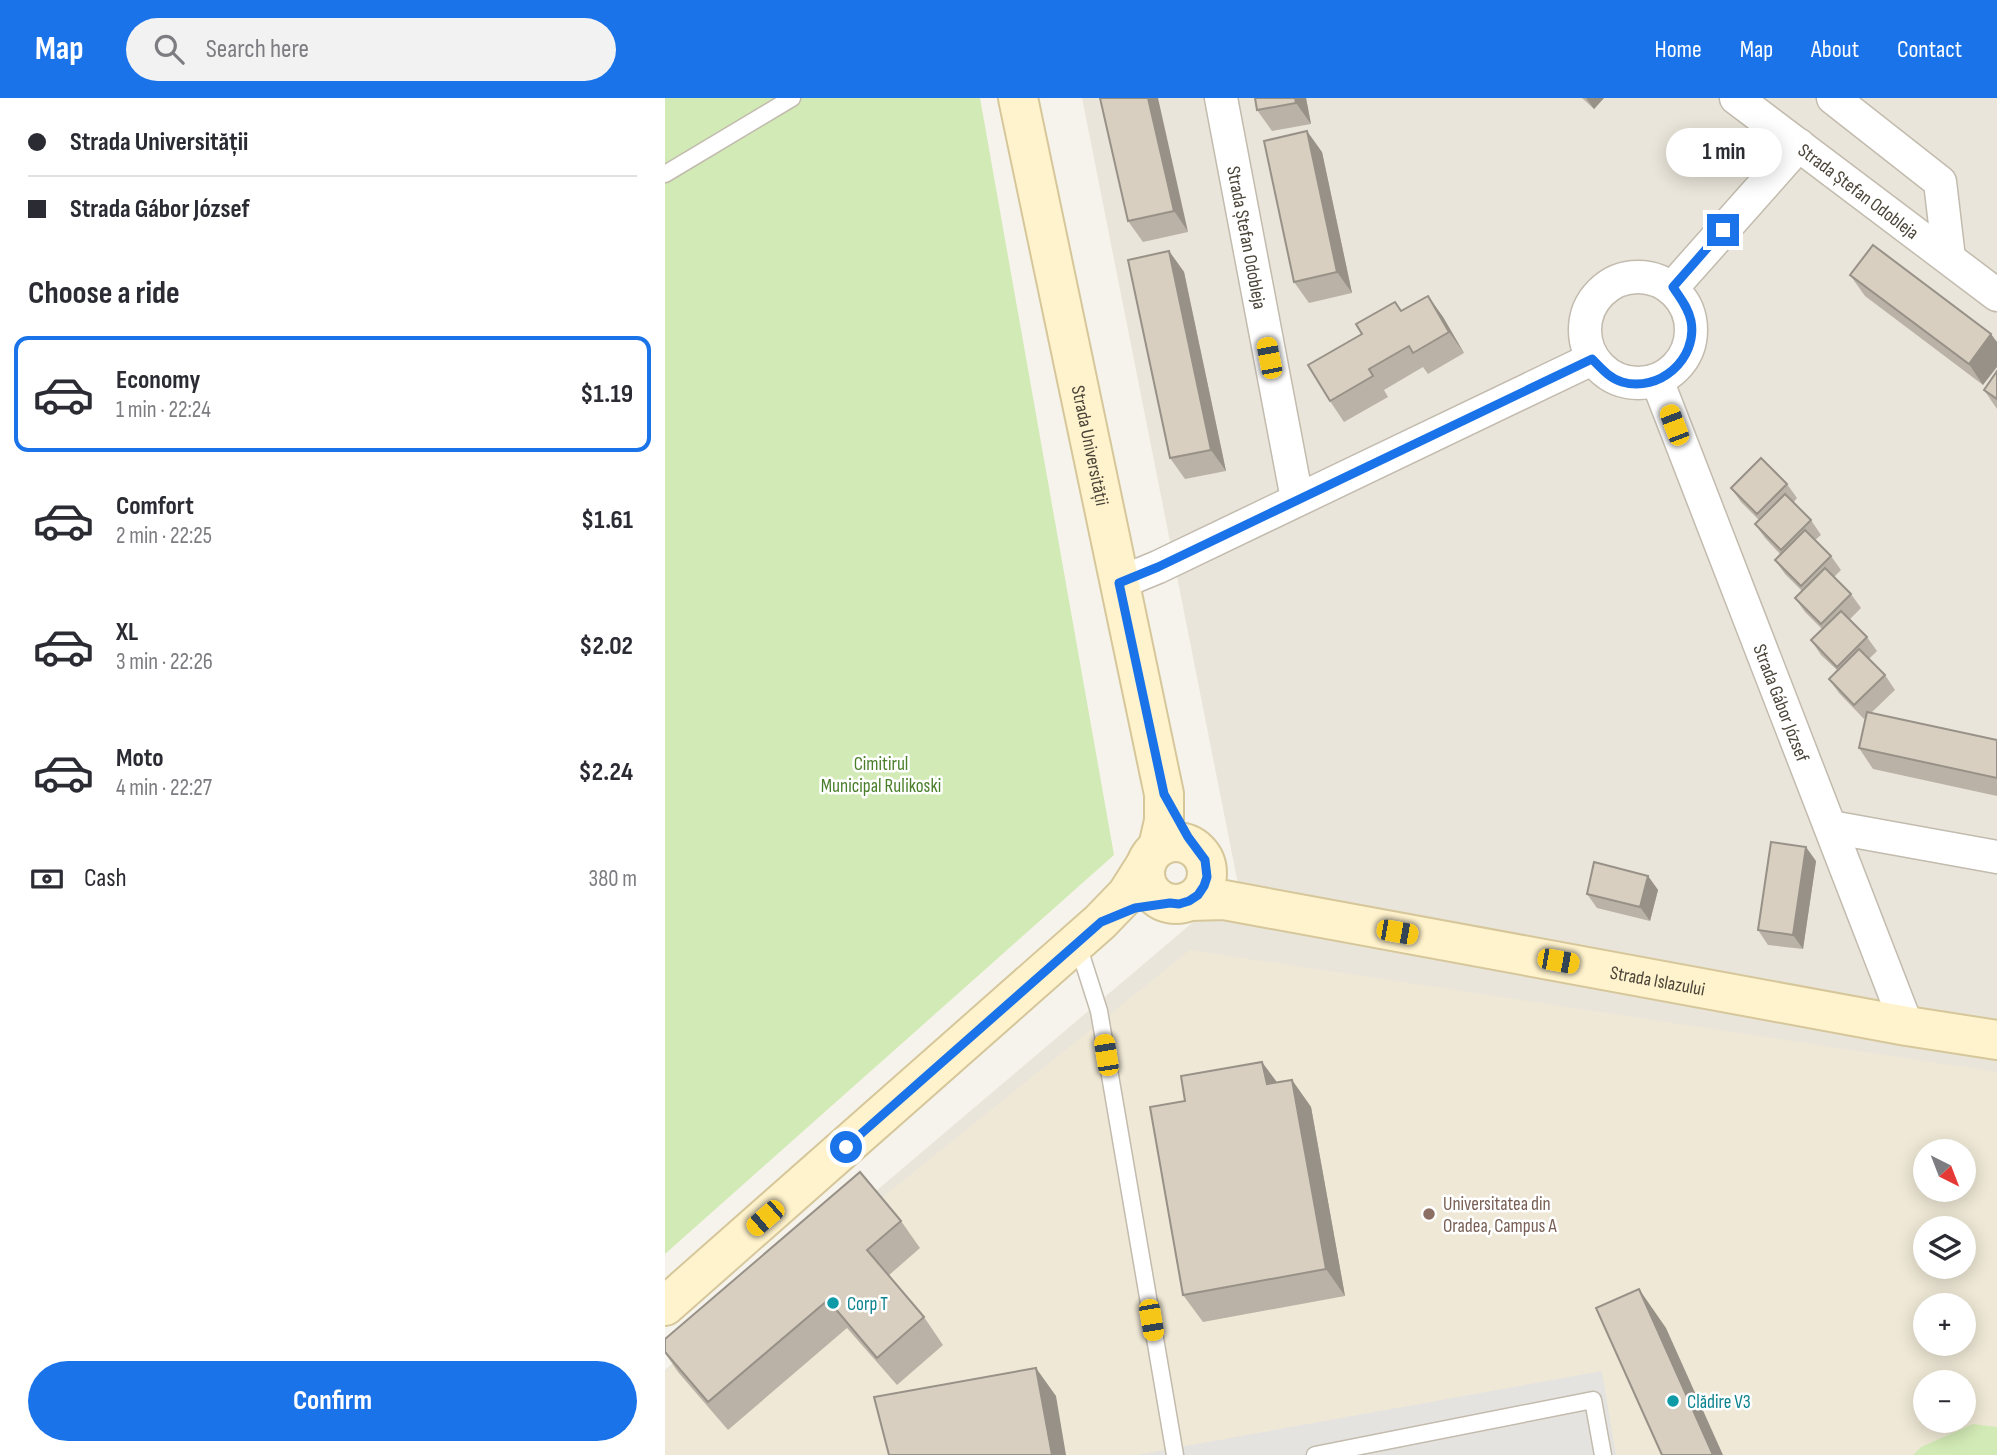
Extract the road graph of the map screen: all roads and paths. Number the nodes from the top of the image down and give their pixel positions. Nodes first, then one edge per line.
1 (792, 98) edge
2 (1018, 98) edge
3 (1221, 98) edge
4 (1736, 98) edge
5 (1833, 98) edge
6 (1799, 145) junction
7 (665, 174) edge
8 (1949, 258) junction
9 (1673, 287) junction
10 (1997, 295) edge
11 (1592, 359) junction
12 (1657, 380) junction
13 (1297, 499) junction
14 (1119, 583) junction
15 (1164, 794) junction
16 (1831, 827) junction
17 (1152, 856) junction
18 (1997, 857) edge
19 (1201, 858) junction
20 (1179, 902) junction
21 (1236, 902) junction
22 (1089, 932) junction
23 (1907, 1026) junction
24 (1997, 1040) edge
25 (665, 1306) edge
26 (1175, 1455) edge
27 (1315, 1455) edge
28 (1603, 1455) edge

1 - 7 lane
2 - 14 main road, Strada Universității
3 - 13 street, Strada Ștefan Odobleja
4 - 6 street, Strada Ștefan Odobleja
5 - 8 street, Strada Ștefan Odobleja
6 - 8 street, Strada Ștefan Odobleja
6 - 9 street
8 - 10 street, Strada Ștefan Odobleja
9 - 11 street
9 - 12 street
11 - 12 street
11 - 13 street
12 - 16 street, Strada Gábor József
13 - 14 street
14 - 15 main road, Strada Universității
15 - 17 main road, Strada Universității
15 - 19 main road, Strada Universității
16 - 18 street
16 - 23 street, Strada Gábor József
17 - 19 main road
17 - 20 main road
17 - 22 main road, Strada Universității
19 - 20 main road
19 - 21 main road
20 - 21 main road, Strada Islazului
20 - 22 main road, Strada Universității
21 - 23 main road, Strada Islazului
22 - 25 main road, Strada Universității
22 - 26 lane
23 - 24 main road, Strada Islazului
27 - 28 lane

